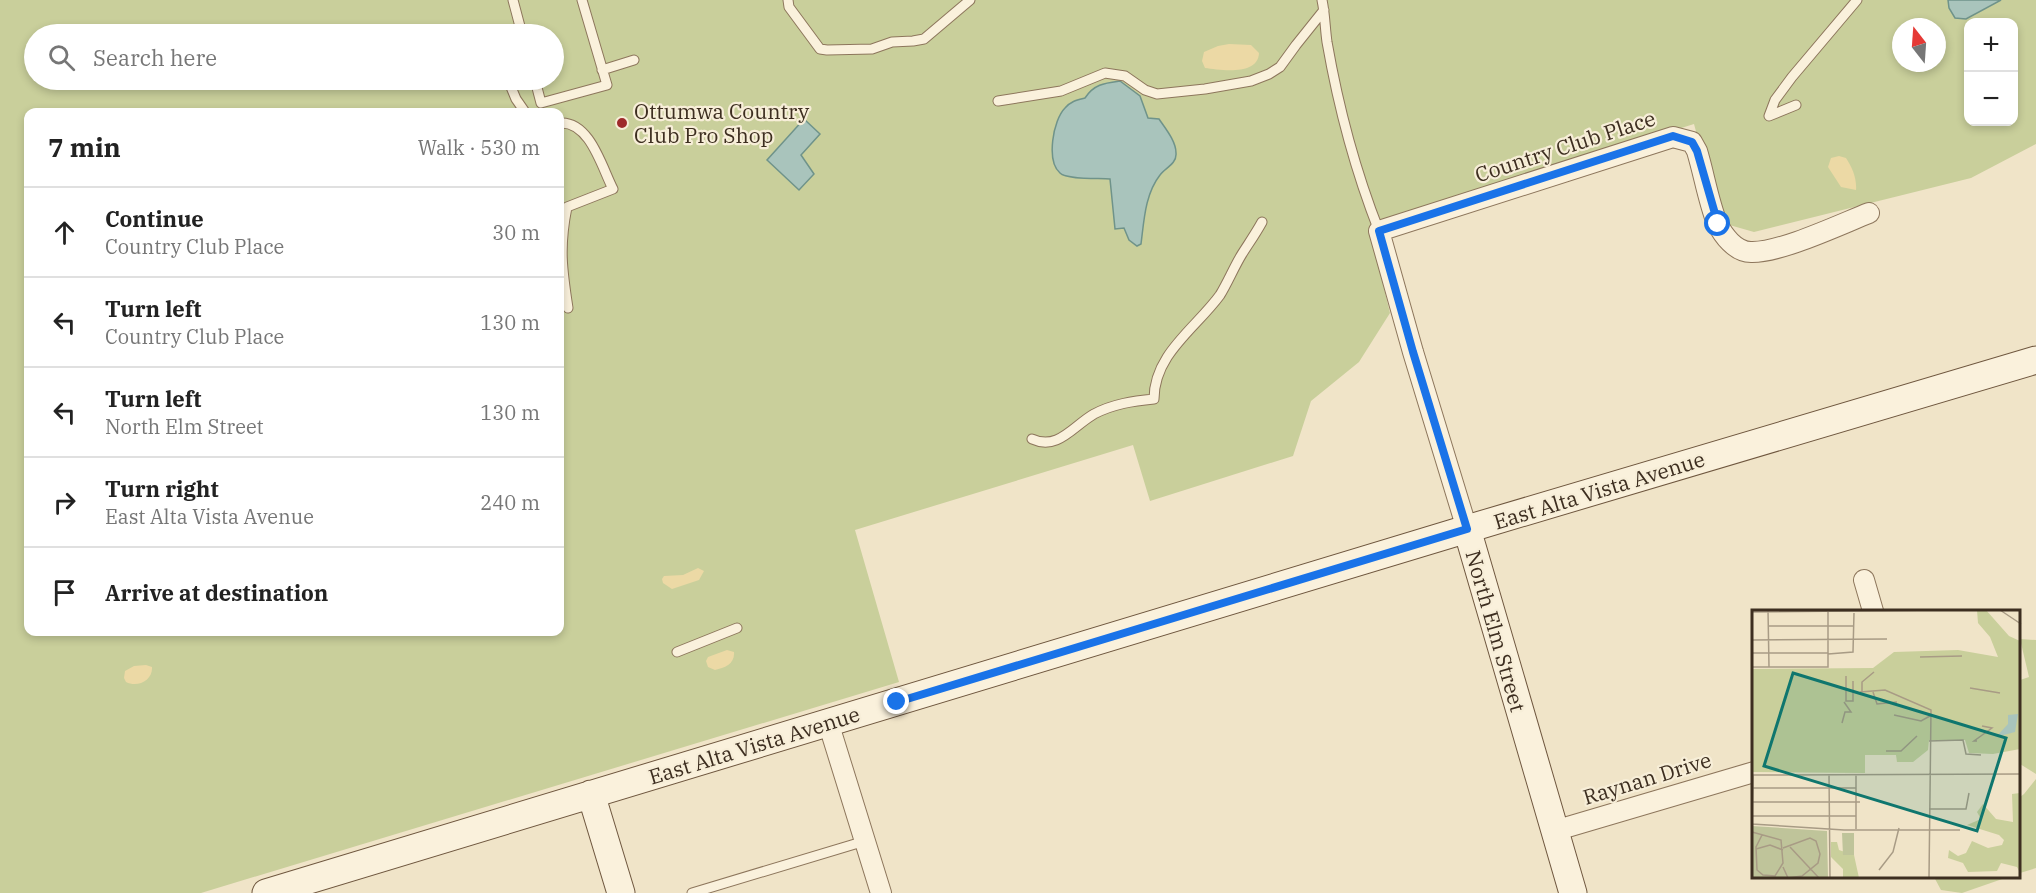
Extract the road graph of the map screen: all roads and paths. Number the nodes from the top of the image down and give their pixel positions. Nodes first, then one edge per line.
1 (513, 0) edge
2 (582, 0) edge
3 (788, 0) edge
4 (969, 0) edge
5 (1857, 0) edge
6 (1323, 5) edge
7 (519, 24) edge
8 (634, 60) dead end
9 (602, 70) junction
10 (512, 90) edge
11 (538, 90) edge
12 (998, 101) dead end
13 (1796, 105) dead end
14 (522, 108) edge
15 (564, 123) edge
16 (1869, 213) dead end
17 (564, 220) edge
18 (1262, 222) dead end
19 (1379, 231) junction
20 (564, 281) edge
21 (568, 308) dead end
22 (2036, 360) edge
23 (1032, 439) dead end
24 (1467, 529) junction
25 (1864, 580) dead end
26 (1873, 610) edge
27 (737, 628) dead end
28 (676, 652) dead end
29 (828, 722) junction
30 (1752, 773) edge
31 (591, 794) junction
32 (1554, 831) junction
33 (865, 841) junction
34 (266, 893) edge
35 (621, 893) edge
36 (692, 893) edge
37 (881, 893) edge
38 (1573, 893) edge

1 - 7 lane
2 - 9 lane
3 - 4 lane
5 - 13 lane
6 - 12 lane
6 - 19 lane
8 - 9 lane
9 - 11 lane
10 - 14 lane
15 - 17 lane
16 - 19 street, Country Club Place
18 - 23 lane
19 - 24 street, North Elm Street
20 - 21 lane
22 - 24 main road, East Alta Vista Avenue
24 - 29 main road, East Alta Vista Avenue
24 - 32 main road, North Elm Street
25 - 26 street
27 - 28 lane
29 - 31 main road, East Alta Vista Avenue
29 - 33 street
30 - 32 street, Raynan Drive
31 - 34 main road, East Alta Vista Avenue
31 - 35 main road
32 - 38 main road, North Elm Street
33 - 36 lane
33 - 37 street

